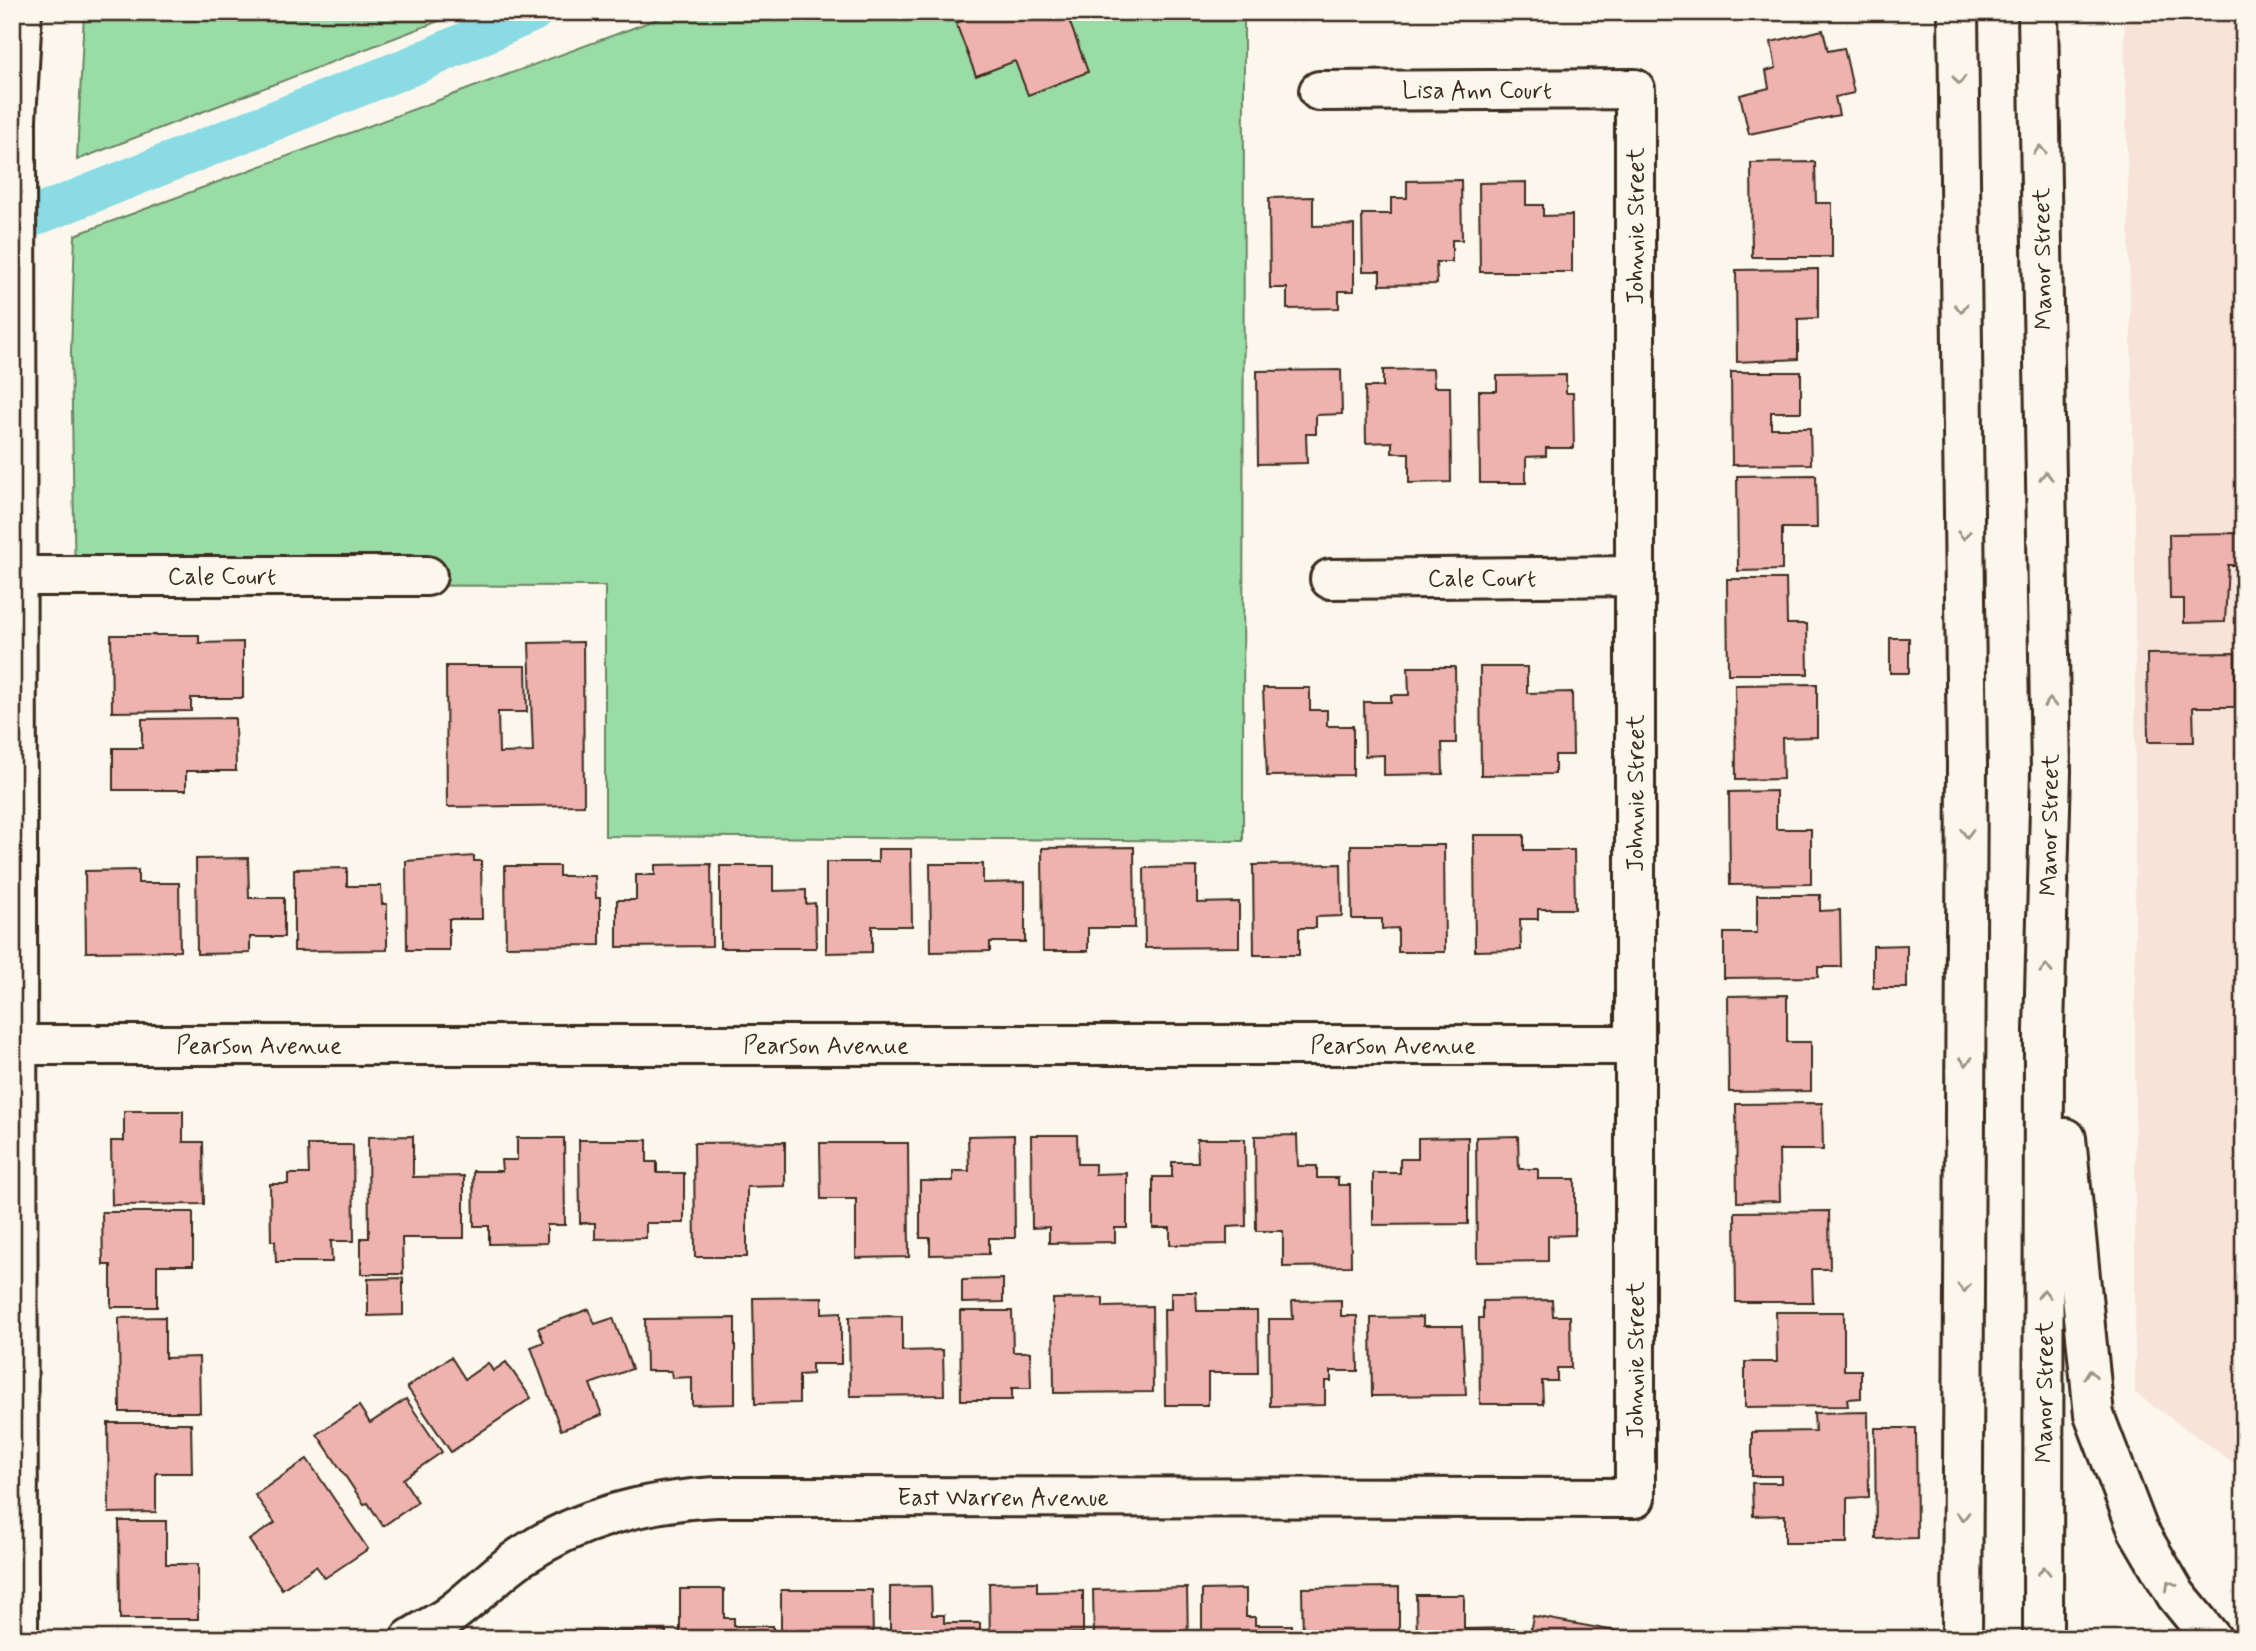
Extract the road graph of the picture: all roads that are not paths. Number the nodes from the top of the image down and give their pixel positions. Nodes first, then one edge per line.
1 (22, 12) edge
2 (1958, 12) edge
3 (2038, 12) edge
4 (1635, 89) joint
5 (1320, 91) dead end
6 (15, 348) edge
7 (18, 576) junction
8 (427, 576) dead end
9 (1635, 576) junction
10 (1330, 579) dead end
11 (2044, 1030) junction
12 (18, 1045) junction
13 (1635, 1045) junction
14 (1635, 1498) joint
15 (452, 1628) edge
16 (18, 1639) edge
17 (410, 1639) edge
18 (1962, 1639) edge
19 (2043, 1639) edge
20 (2211, 1639) edge

1 - 6 street
2 -> 18 street
11 -> 3 street, Manor Street
4 - 5 street, Lisa Ann Court
4 - 9 street, Johnnie Street
6 - 7 street
7 - 8 street, Cale Court
7 - 12 street
9 - 10 street, Cale Court
9 - 13 street, Johnnie Street
19 -> 11 street, Manor Street
20 -> 11 street
12 - 13 street, Pearson Avenue
12 - 16 street
13 - 14 street, Johnnie Street
14 - 15 street, East Warren Avenue
15 - 17 street, East Warren Avenue

